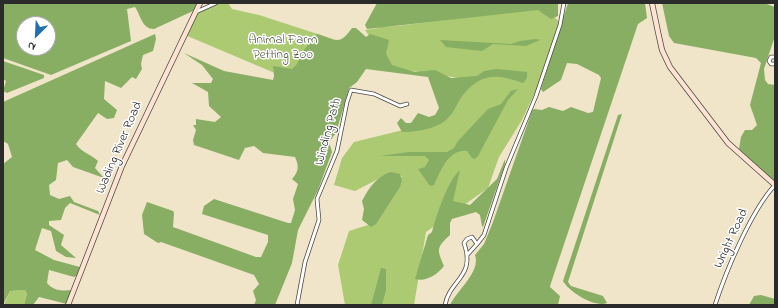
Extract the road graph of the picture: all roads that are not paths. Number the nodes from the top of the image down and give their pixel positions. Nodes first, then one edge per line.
1 (200, 3) edge
2 (216, 3) edge
3 (564, 3) edge
4 (652, 3) edge
5 (196, 12) junction
6 (775, 57) edge
7 (775, 64) edge
8 (407, 104) dead end
9 (775, 185) edge
10 (477, 244) junction
11 (468, 254) junction
12 (68, 305) edge
13 (297, 305) edge
14 (445, 305) edge
15 (715, 305) edge

1 - 5 main road, Wading River Road
2 - 5 street
3 - 10 street
4 - 9 main road
5 - 12 main road, Wading River Road
6 - 7 street
8 - 13 street, Winding Path
9 - 15 street, Wright Road
10 - 11 street
10 - 11 street
11 - 14 street

